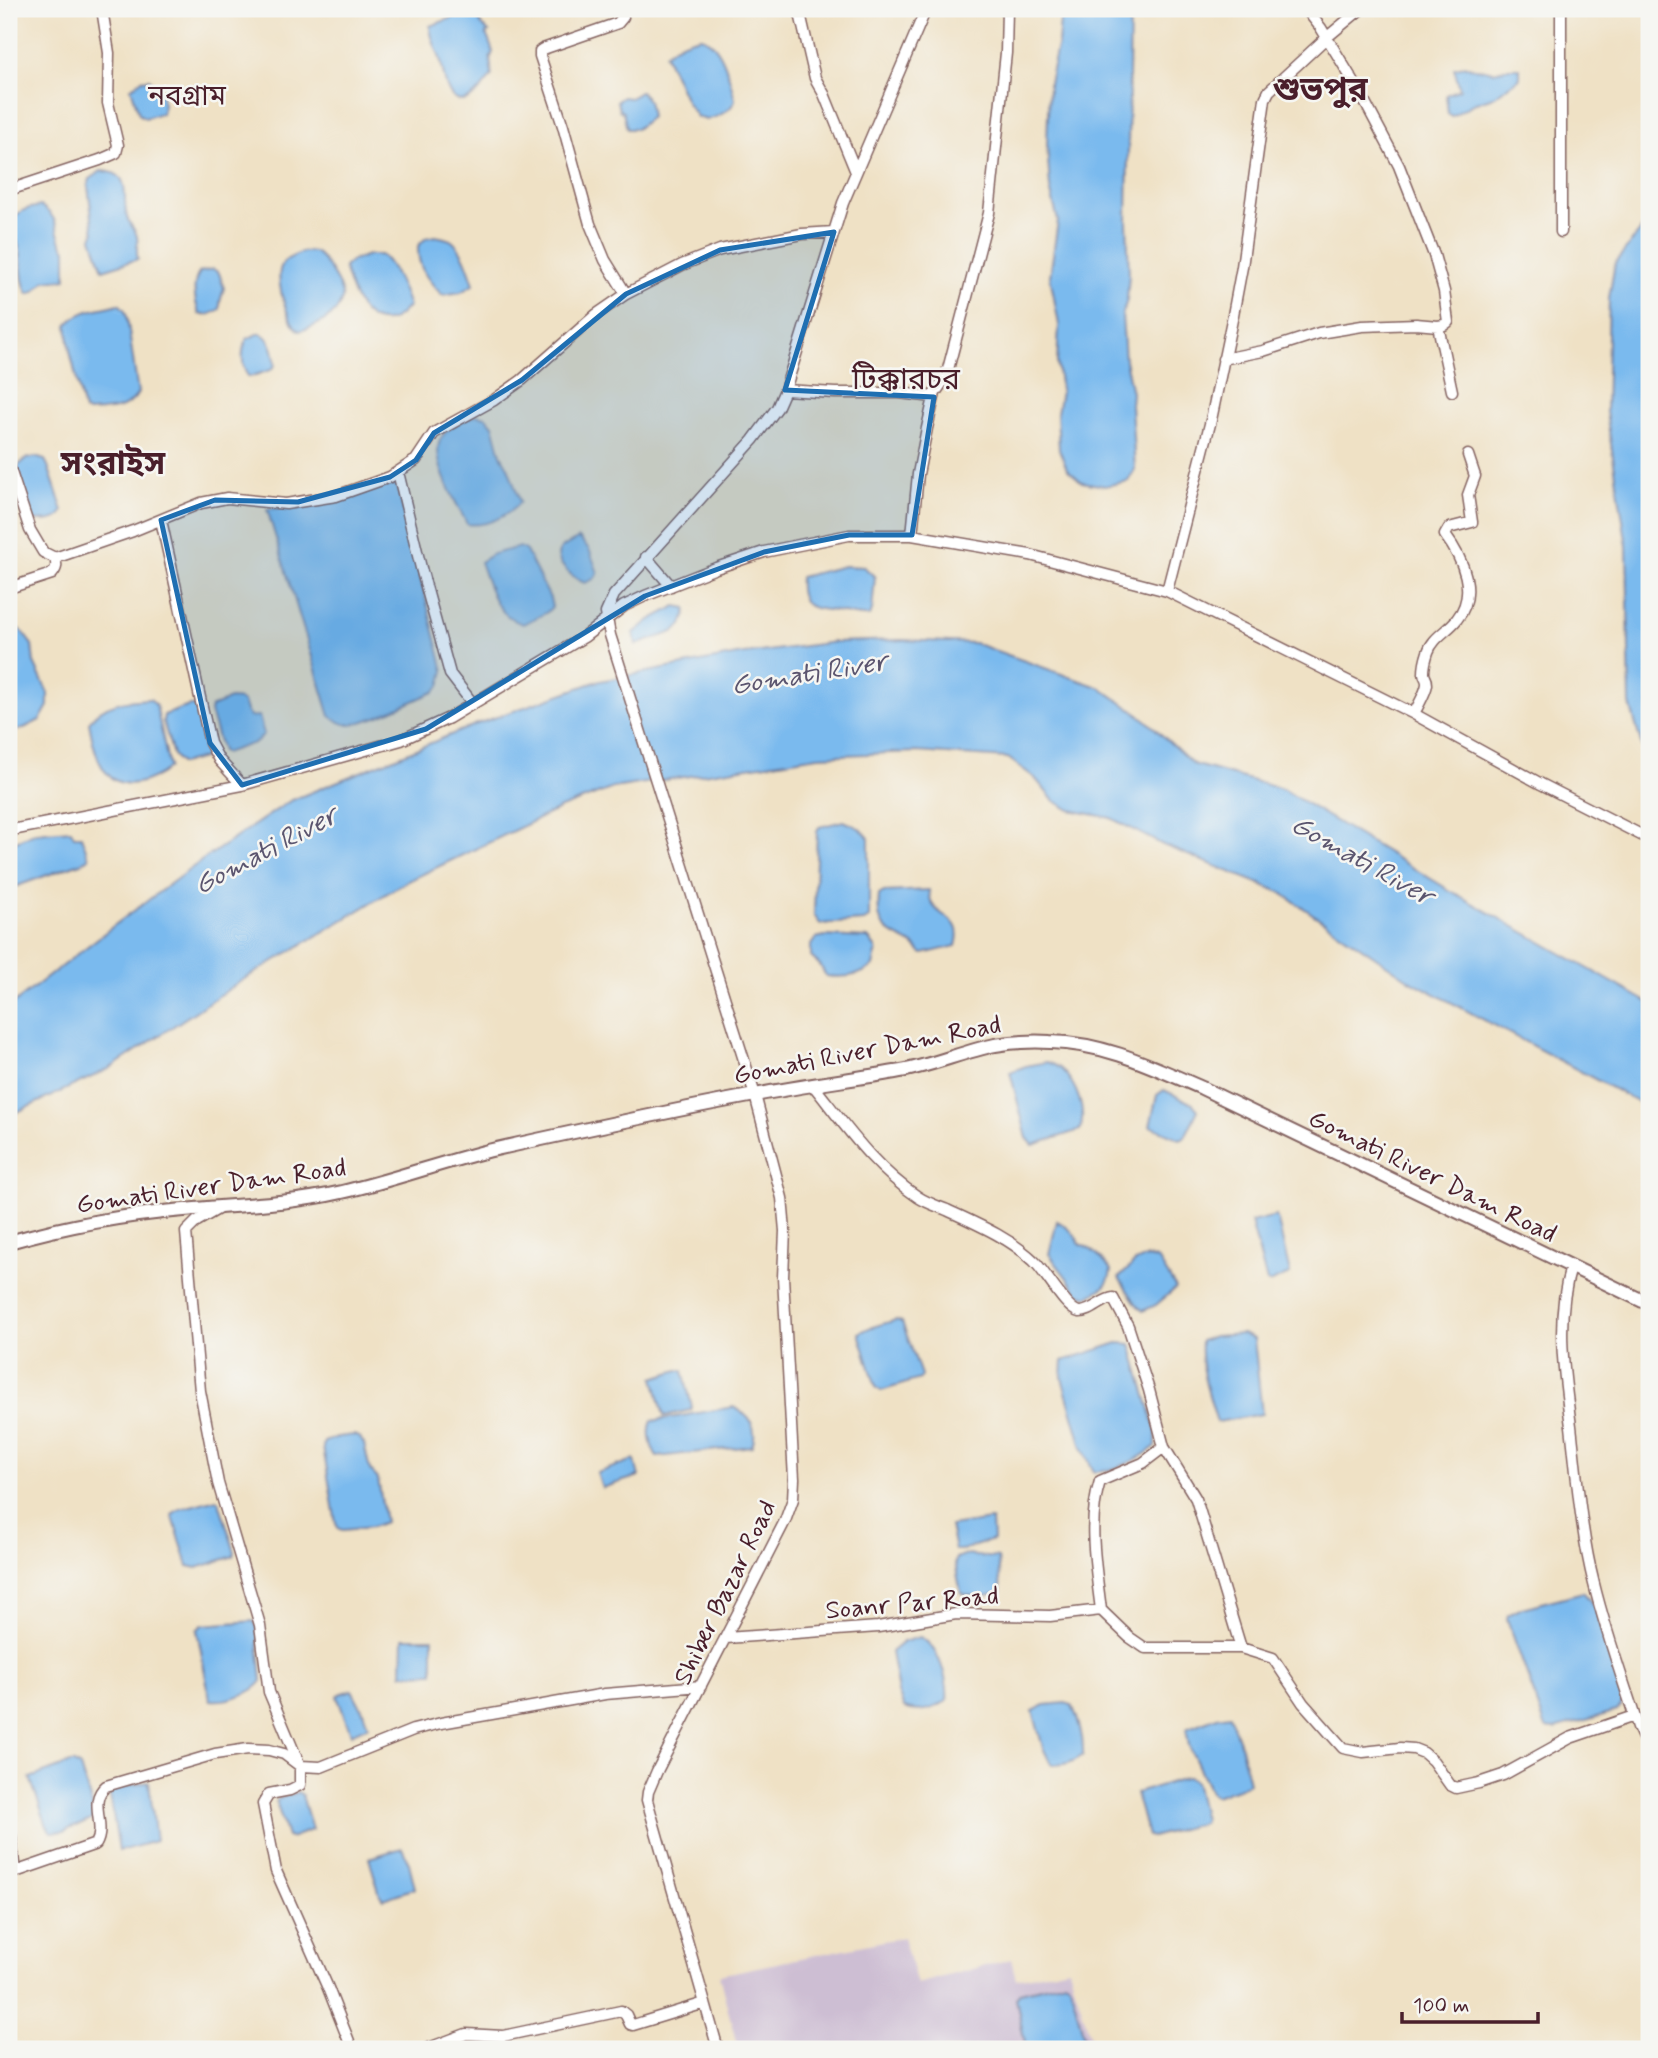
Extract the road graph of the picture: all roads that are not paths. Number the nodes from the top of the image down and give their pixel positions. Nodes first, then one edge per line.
1 (102, 9) edge
2 (621, 9) edge
3 (799, 9) edge
4 (926, 9) edge
5 (1007, 9) edge
6 (1306, 9) edge
7 (1361, 9) edge
8 (1561, 9) edge
9 (1326, 38) junction
10 (856, 172) junction
11 (9, 190) edge
12 (834, 232) junction
13 (1561, 232) dead end
14 (626, 295) junction
15 (1438, 326) junction
16 (1223, 359) junction
17 (785, 390) junction
18 (1452, 391) dead end
19 (934, 397) junction
20 (1468, 455) dead end
21 (9, 466) edge
22 (398, 472) junction
23 (160, 520) junction
24 (912, 535) junction
25 (646, 557) junction
26 (55, 558) junction
27 (671, 586) junction
28 (9, 588) edge
29 (1167, 591) junction
30 (606, 620) junction
31 (473, 704) junction
32 (1414, 714) junction
33 (242, 785) junction
34 (9, 833) edge
35 (1649, 839) edge
36 (813, 1085) junction
37 (755, 1095) junction
38 (222, 1207) junction
39 (9, 1242) edge
40 (1571, 1267) junction
41 (1649, 1304) edge
42 (1164, 1447) junction
43 (1101, 1610) junction
44 (726, 1638) junction
45 (1241, 1648) junction
46 (701, 1686) junction
47 (1634, 1716) junction
48 (1649, 1746) edge
49 (300, 1766) junction
50 (9, 1820) edge
51 (12, 1873) edge
52 (705, 2003) junction
53 (352, 2049) edge
54 (426, 2049) edge
55 (718, 2049) edge

1 - 11 street
2 - 14 street
3 - 10 street
4 - 10 street
5 - 19 street
6 - 9 street
7 - 9 street
8 - 13 street
9 - 15 street
9 - 16 street
10 - 12 street
12 - 14 street
12 - 17 street
14 - 22 street
15 - 16 street
15 - 18 street
16 - 29 street
17 - 19 street
17 - 25 street
19 - 24 street
20 - 32 street
21 - 26 street
22 - 23 street
22 - 31 street
23 - 26 street
23 - 33 street
24 - 27 street
24 - 29 street
25 - 27 street
25 - 30 street
26 - 28 street
27 - 30 street
29 - 32 street
30 - 31 street
30 - 37 street, Shiber Bazar Road
31 - 33 street
32 - 35 street
33 - 34 street
36 - 37 main road, Gomati River Dam Road
36 - 40 main road, Gomati River Dam Road
36 - 42 street
37 - 38 main road, Gomati River Dam Road
37 - 44 street, Shiber Bazar Road
38 - 39 main road, Gomati River Dam Road
38 - 49 street
40 - 41 main road, Gomati River Dam Road
40 - 47 street
42 - 43 street
42 - 45 street
43 - 44 street, Soanr Par Road
43 - 45 street
44 - 46 street, Shiber Bazar Road
45 - 47 street
46 - 49 street
46 - 52 street, Shiber Bazar Road
47 - 48 street
49 - 51 street
49 - 53 street
50 - 51 street
52 - 54 street
52 - 55 street, Shiber Bazar Road

